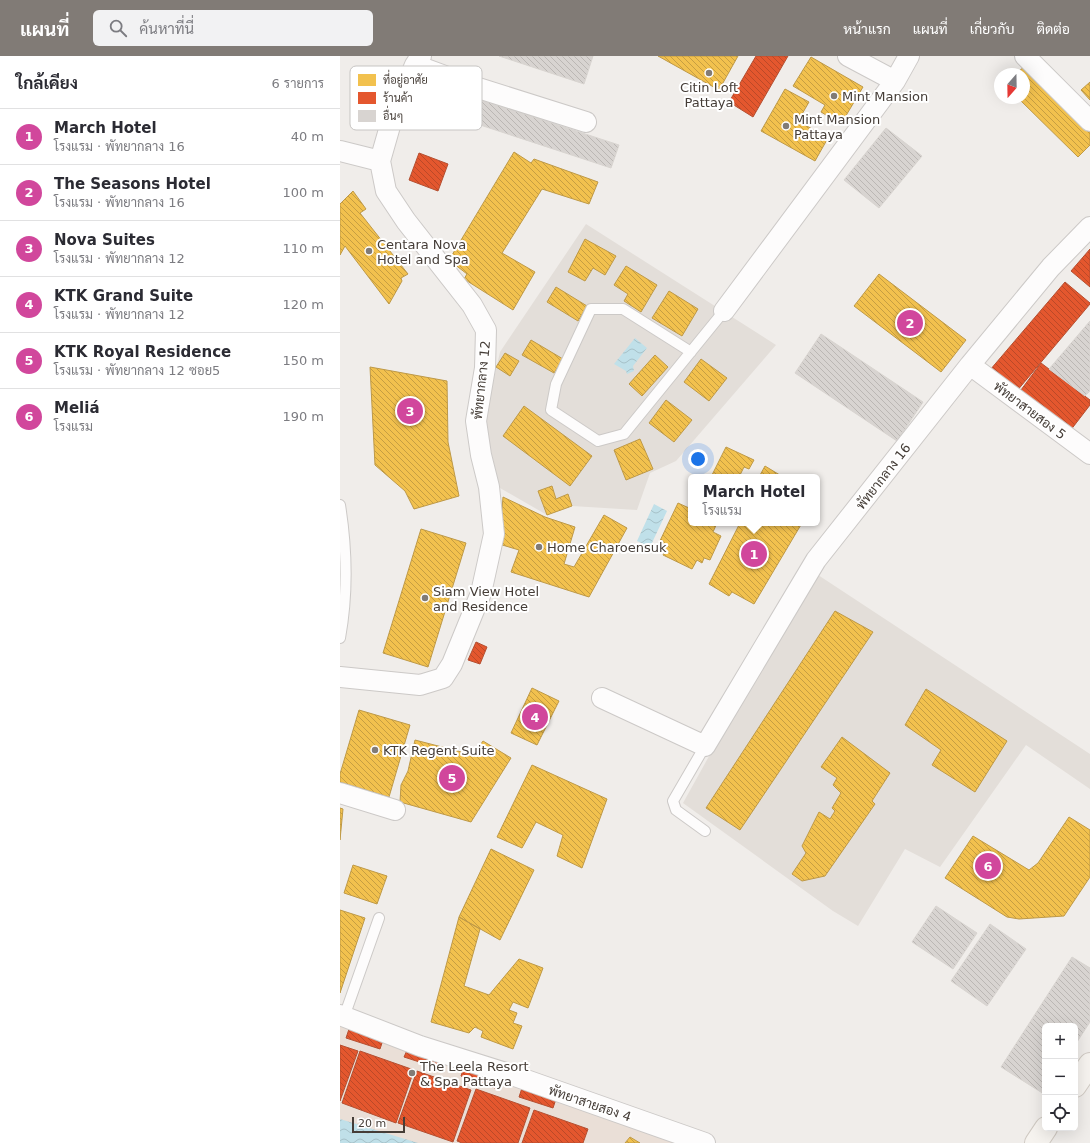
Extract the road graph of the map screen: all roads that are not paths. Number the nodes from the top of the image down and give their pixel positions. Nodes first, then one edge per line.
1 (848, 56) edge
2 (909, 56) edge
3 (1025, 56) edge
4 (418, 60) edge
5 (430, 66) edge
6 (895, 81) junction
7 (482, 89) edge
8 (1090, 121) edge
9 (586, 122) dead end
10 (389, 130) edge
11 (340, 151) edge
12 (380, 161) junction
13 (1090, 227) edge
14 (724, 311) joint
15 (690, 352) junction
16 (970, 365) junction
17 (1090, 454) edge
18 (340, 505) edge
19 (340, 638) edge
20 (340, 677) edge
21 (602, 698) dead end
22 (705, 746) junction
23 (340, 792) edge
24 (395, 810) dead end
25 (705, 831) dead end
26 (379, 918) dead end
27 (342, 1016) edge
28 (1090, 1064) edge
29 (1078, 1082) edge
30 (1044, 1131) edge
31 (705, 1143) edge
32 (1036, 1143) edge

1 - 6 street
2 - 6 street
3 - 8 street
4 - 5 street
6 - 14 street
7 - 9 street
10 - 12 street, พัทยากลาง 12
11 - 12 street
12 - 20 street, พัทยากลาง 12
13 - 16 street, พัทยากลาง 16
14 - 15 lane
15 - 15 lane
16 - 17 street, พัทยาสายสอง 5
16 - 22 street, พัทยากลาง 16
18 - 19 lane
21 - 22 street
22 - 25 lane
23 - 24 street
26 - 27 lane
27 - 31 street, พัทยาสายสอง 4
28 - 29 main road
30 - 32 main road

